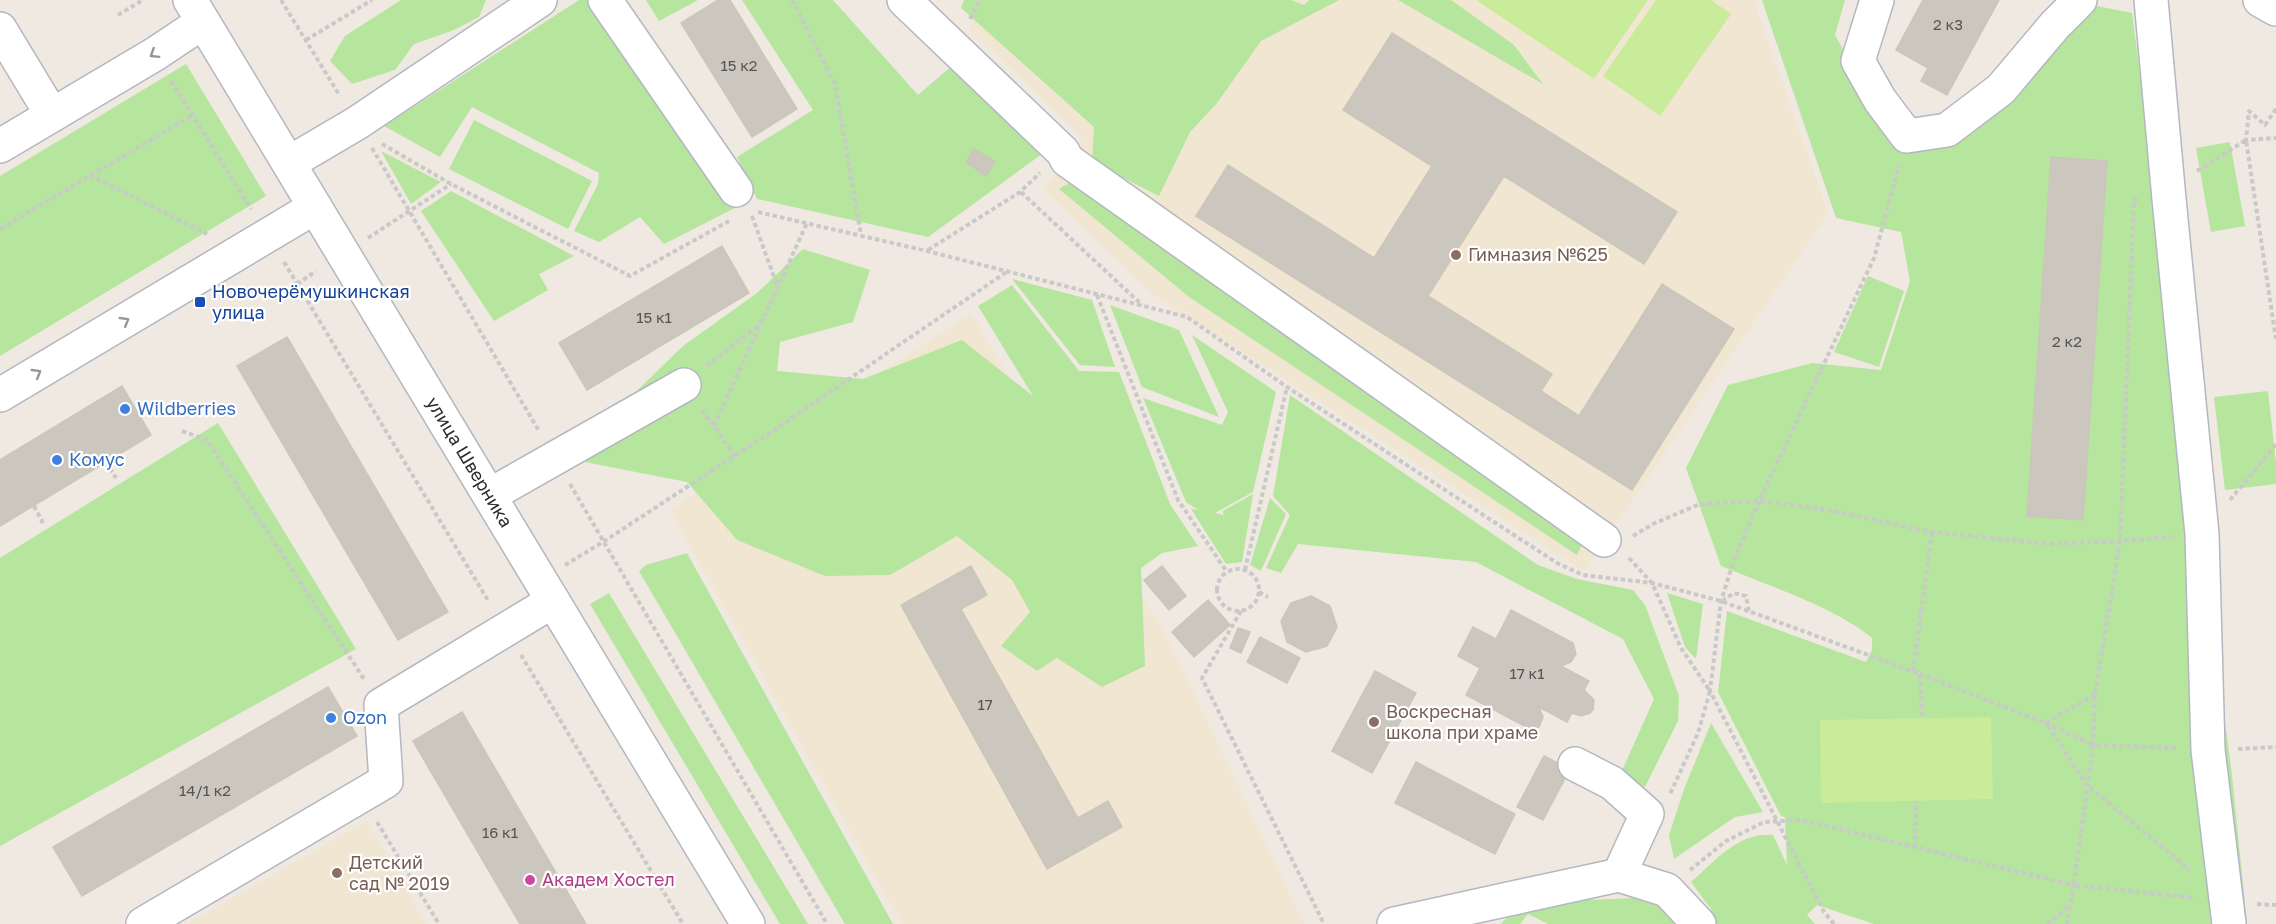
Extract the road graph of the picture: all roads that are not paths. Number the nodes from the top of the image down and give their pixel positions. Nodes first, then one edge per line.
1 (540, 0) edge
2 (605, 0) edge
3 (904, 0) edge
4 (1877, 0) edge
5 (2080, 0) edge
6 (2151, 0) edge
7 (2260, 0) edge
8 (2276, 9) edge
9 (196, 11) edge
10 (0, 29) edge
11 (52, 115) junction
12 (0, 146) edge
13 (289, 163) junction
14 (733, 205) road end
15 (315, 207) junction
16 (684, 385) road end
17 (0, 395) edge
18 (490, 495) junction
19 (1618, 544) road end
20 (553, 601) junction
21 (1575, 764) dead end
22 (1619, 875) junction
23 (2228, 913) edge
24 (143, 924) edge
25 (748, 924) edge
26 (1394, 924) edge
27 (1699, 924) edge

1 - 13 street
2 - 14 street
3 - 19 street
4 - 5 street
6 - 23 street
7 - 8 street
9 -> 11 street
9 - 13 street, улица Шверника
10 - 11 street
11 - 12 street
13 - 15 street, улица Шверника
17 -> 15 street
15 - 18 street, улица Шверника
16 - 18 street
18 - 20 street, улица Шверника
20 - 24 street
20 - 25 street, улица Шверника
21 - 22 street
22 - 26 street
22 - 27 street

